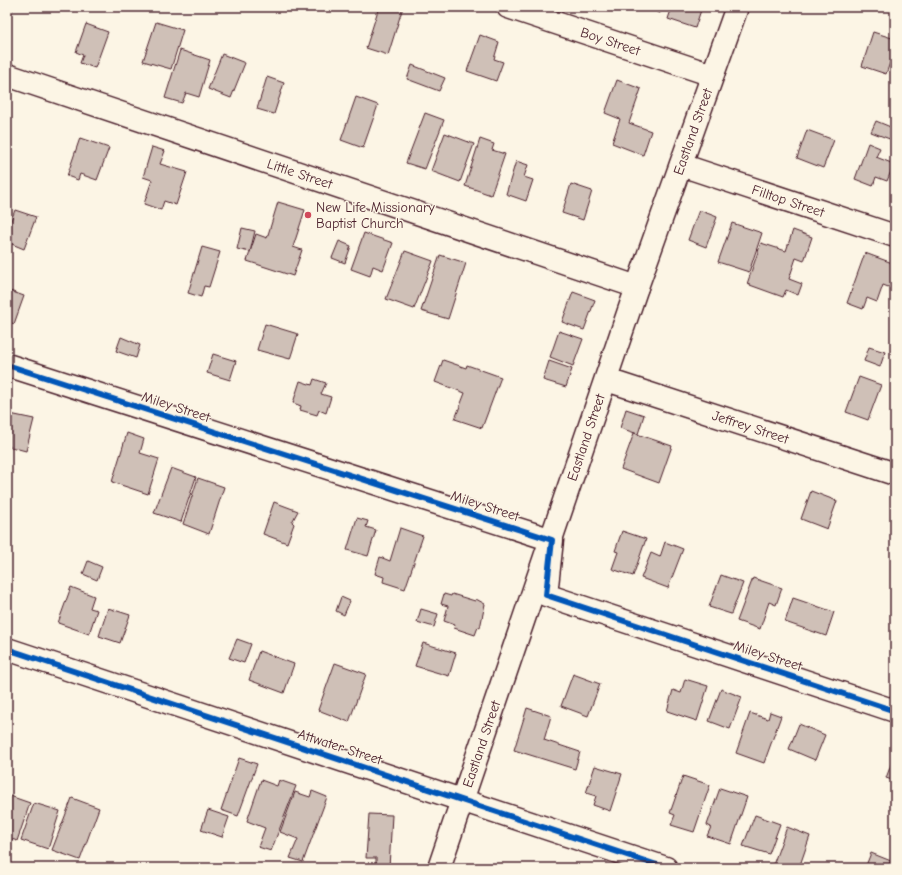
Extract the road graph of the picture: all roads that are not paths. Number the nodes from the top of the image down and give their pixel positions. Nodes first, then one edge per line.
1 (508, 7) edge
2 (737, 7) edge
3 (7, 75) edge
4 (712, 75) junction
5 (681, 165) junction
6 (895, 236) edge
7 (637, 287) junction
8 (7, 365) edge
9 (607, 380) junction
10 (895, 474) edge
11 (552, 540) junction
12 (7, 649) edge
13 (895, 711) edge
14 (463, 800) junction
15 (439, 868) edge
16 (666, 868) edge

1 - 4 street, Boy Street
2 - 4 street, Eastland Street
3 - 7 street, Little Street
4 - 5 street, Eastland Street
5 - 6 street, Filltop Street
5 - 7 street, Eastland Street
7 - 9 street, Eastland Street
8 - 11 street, Miley Street
9 - 10 street, Jeffrey Street
9 - 11 street, Eastland Street
11 - 13 street, Miley Street
11 - 14 street, Eastland Street
12 - 14 street, Attwater Street
14 - 15 street, Eastland Street
14 - 16 street, Attwater Street

